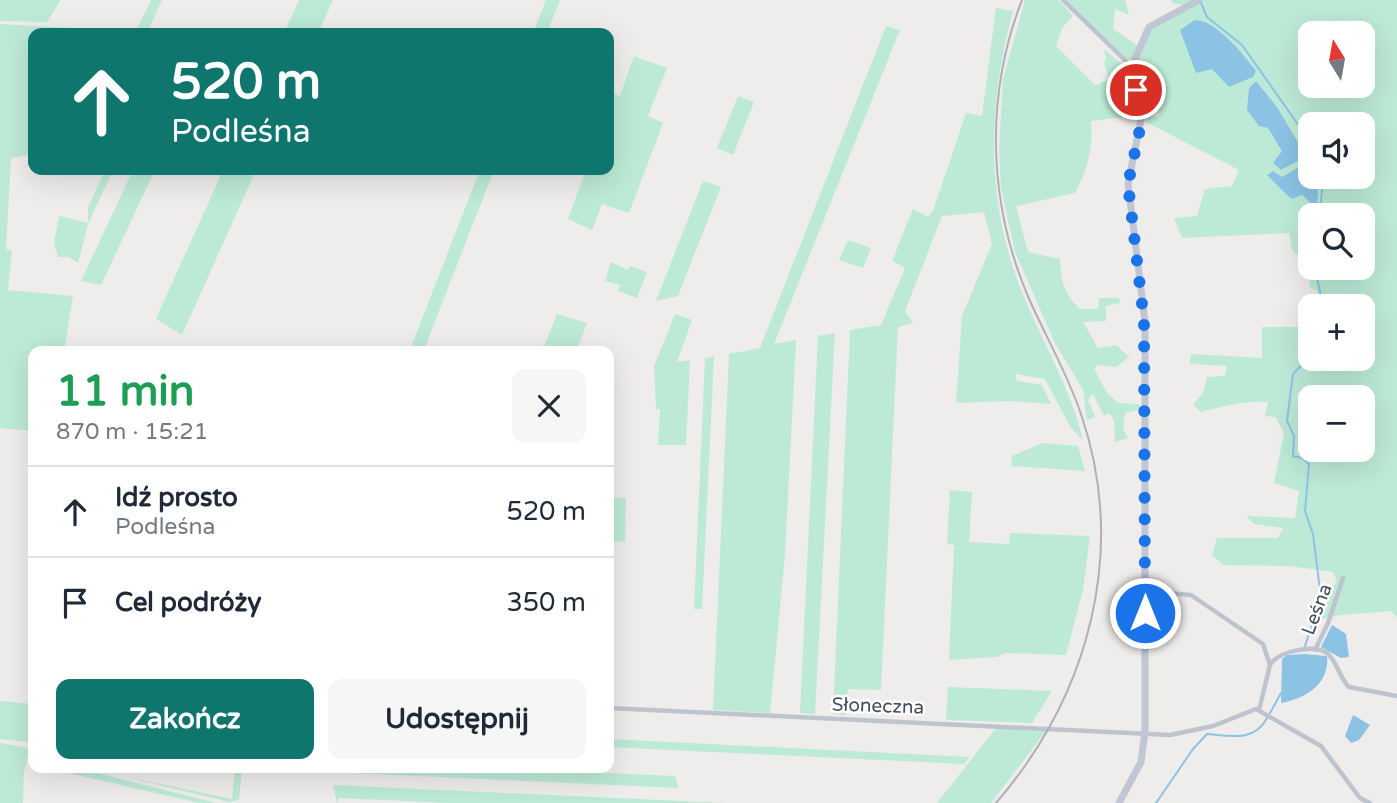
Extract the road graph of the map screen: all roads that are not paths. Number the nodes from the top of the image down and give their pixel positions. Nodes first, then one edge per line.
1 (1063, 0) edge
2 (1199, 0) edge
3 (1133, 64) junction
4 (1343, 578) dead end
5 (1145, 591) junction
6 (1315, 650) junction
7 (1270, 665) junction
8 (1397, 696) edge
9 (614, 708) edge
10 (1259, 710) junction
11 (1145, 732) junction
12 (1119, 803) edge
13 (1370, 803) edge

1 - 3 street
2 - 3 street
3 - 5 street
4 - 6 street, Leśna
5 - 7 street
5 - 11 street
6 - 7 street
6 - 8 street
7 - 10 street
9 - 11 street, Słoneczna
10 - 11 street, Słoneczna
10 - 13 street
11 - 12 street

